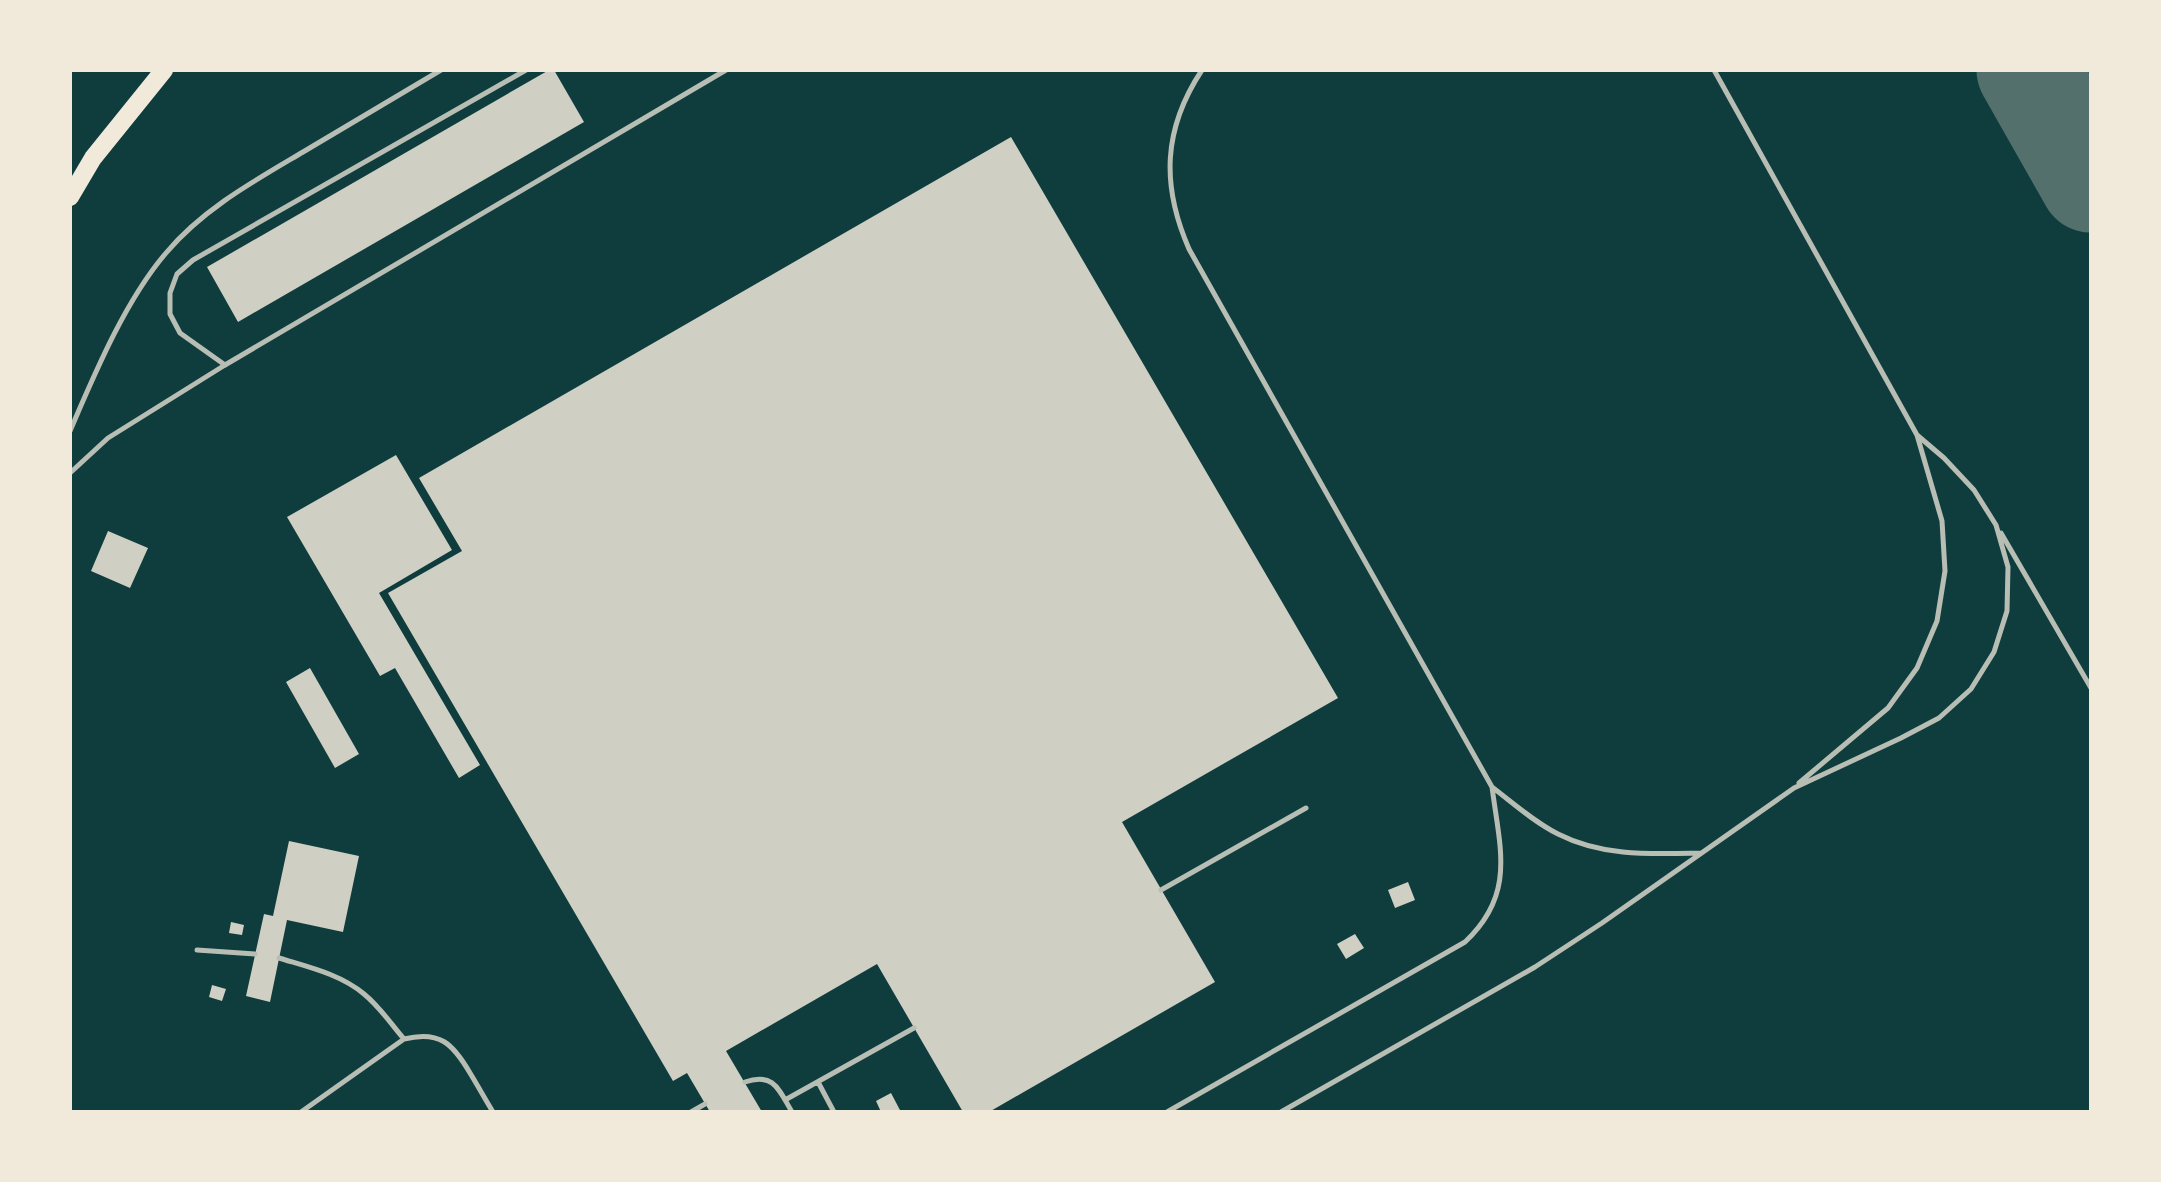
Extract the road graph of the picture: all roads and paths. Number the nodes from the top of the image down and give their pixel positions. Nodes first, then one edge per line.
1 (164, 70) edge
2 (440, 70) edge
3 (526, 70) edge
4 (726, 70) edge
5 (1202, 70) edge
6 (1714, 70) edge
7 (70, 197) edge
8 (225, 365) junction
9 (70, 431) edge
10 (1917, 435) junction
11 (70, 473) edge
12 (1996, 525) junction
13 (2091, 688) edge
14 (1492, 787) junction
15 (1794, 788) junction
16 (1306, 808) dead end
17 (1703, 853) junction
18 (1161, 890) dead end
19 (197, 950) dead end
20 (255, 954) dead end
21 (279, 958) dead end
22 (914, 1028) dead end
23 (404, 1039) junction
24 (745, 1082) dead end
25 (818, 1082) junction
26 (785, 1100) junction
27 (705, 1104) dead end
28 (301, 1112) edge
29 (493, 1112) edge
30 (691, 1112) edge
31 (792, 1112) edge
32 (834, 1112) edge
33 (1167, 1112) edge
34 (1281, 1112) edge

1 - 7 main road
2 - 9 lane
3 - 8 lane
4 - 8 lane
5 - 14 lane
6 - 10 lane
8 - 11 lane
10 - 12 lane
10 - 15 lane
12 - 13 lane
12 - 15 lane
14 - 17 lane
14 - 33 lane
15 - 17 lane
16 - 18 lane
17 - 34 lane
19 - 20 lane
21 - 23 lane
22 - 25 lane
23 - 28 lane
23 - 29 lane
24 - 26 lane
25 - 26 lane
25 - 32 lane
26 - 31 lane
27 - 30 lane

